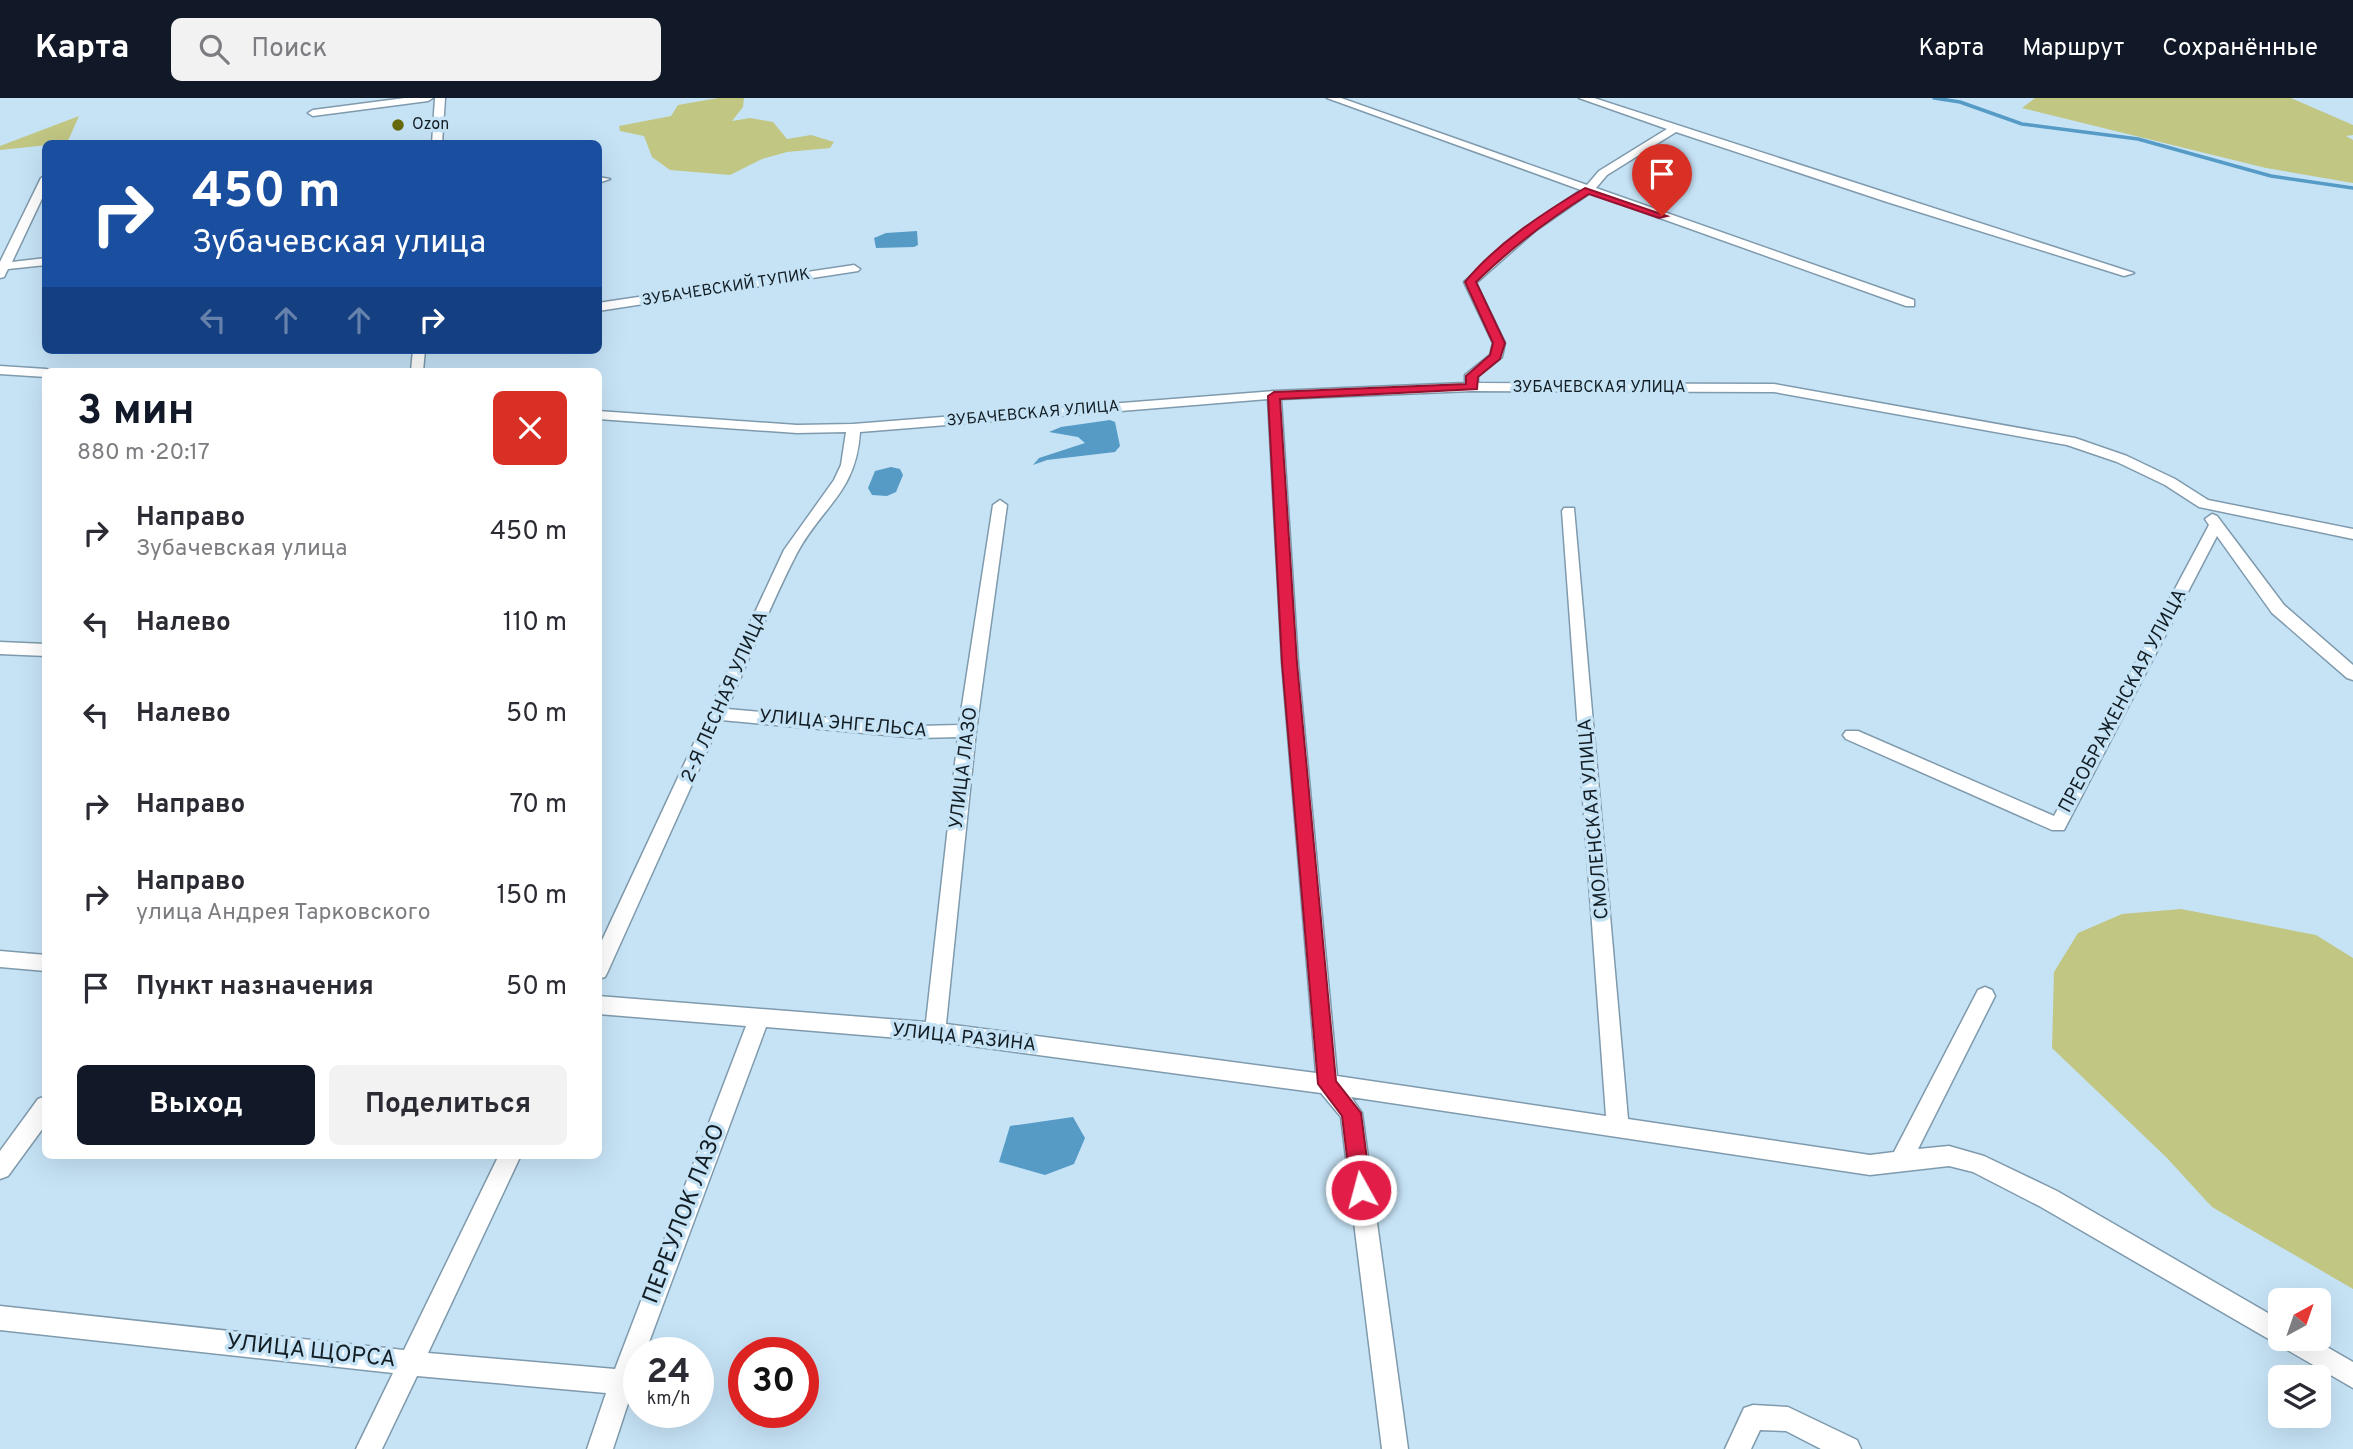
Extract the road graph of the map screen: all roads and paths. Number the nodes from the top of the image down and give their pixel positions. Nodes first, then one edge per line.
1 (428, 98) edge
2 (440, 98) edge
3 (1332, 98) edge
4 (1584, 98) edge
5 (313, 113) dead end
6 (1675, 128) junction
7 (437, 140) edge
8 (42, 186) edge
9 (1588, 190) junction
10 (42, 262) edge
11 (854, 269) dead end
12 (2, 270) edge
13 (2128, 272) dead end
14 (1910, 303) dead end
15 (602, 306) edge
16 (0, 370) edge
17 (42, 373) edge
18 (1472, 387) junction
19 (1274, 396) junction
20 (602, 415) edge
21 (853, 428) junction
22 (2204, 504) junction
23 (1000, 505) dead end
24 (1569, 511) dead end
25 (2215, 526) junction
26 (2353, 534) edge
27 (0, 648) edge
28 (42, 650) edge
29 (2353, 674) edge
30 (719, 714) junction
31 (967, 731) junction
32 (1852, 735) dead end
33 (0, 959) edge
34 (42, 963) edge
35 (602, 963) edge
36 (1985, 996) dead end
37 (602, 1004) edge
38 (759, 1019) junction
39 (935, 1032) junction
40 (1327, 1084) junction
41 (42, 1111) edge
42 (1619, 1128) junction
43 (508, 1159) edge
44 (1900, 1163) junction
45 (0, 1169) edge
46 (0, 1318) edge
47 (2268, 1326) edge
48 (2310, 1351) edge
49 (409, 1363) junction
50 (2353, 1376) edge
51 (622, 1382) junction
52 (369, 1449) edge
53 (600, 1449) edge
54 (1395, 1449) edge
55 (1738, 1449) edge
56 (1848, 1449) edge

1 - 5 street
2 - 7 street
3 - 9 street
4 - 6 street
6 - 9 street
6 - 13 street
8 - 12 street
9 - 14 street
9 - 18 street
10 - 12 street
11 - 15 street, ЗУБАЧЕВСКИЙ ТУПИК
16 - 17 street
18 - 19 street, ЗУБАЧЕВСКАЯ УЛИЦА
18 - 22 street, ЗУБАЧЕВСКАЯ УЛИЦА
19 - 21 street, ЗУБАЧЕВСКАЯ УЛИЦА
19 - 40 street
20 - 21 street, ЗУБАЧЕВСКАЯ УЛИЦА
21 - 30 street, 2-Я ЛЕСНАЯ УЛИЦА
22 - 25 street
22 - 26 street
23 - 31 street, УЛИЦА ЛАЗО
24 - 42 street, СМОЛЕНСКАЯ УЛИЦА
25 - 29 street
25 - 32 street, ПРЕОБРАЖЕНСКАЯ УЛИЦА
27 - 28 street
30 - 31 street, УЛИЦА ЭНГЕЛЬСА
30 - 35 street, 2-Я ЛЕСНАЯ УЛИЦА
31 - 39 street, УЛИЦА ЛАЗО
33 - 34 street
36 - 44 street
37 - 38 street, УЛИЦА РАЗИНА
38 - 39 street, УЛИЦА РАЗИНА
38 - 51 street, ПЕРЕУЛОК ЛАЗО
39 - 40 street, УЛИЦА РАЗИНА
40 - 42 street, УЛИЦА РАЗИНА
40 - 54 street
41 - 45 street
42 - 44 street, УЛИЦА РАЗИНА
43 - 49 street
44 - 47 street, УЛИЦА РАЗИНА
46 - 49 street, УЛИЦА ЩОРСА
48 - 50 street
49 - 51 street, УЛИЦА ЩОРСА
49 - 52 street
51 - 53 street, ПЕРЕУЛОК ЛАЗО
55 - 56 street

